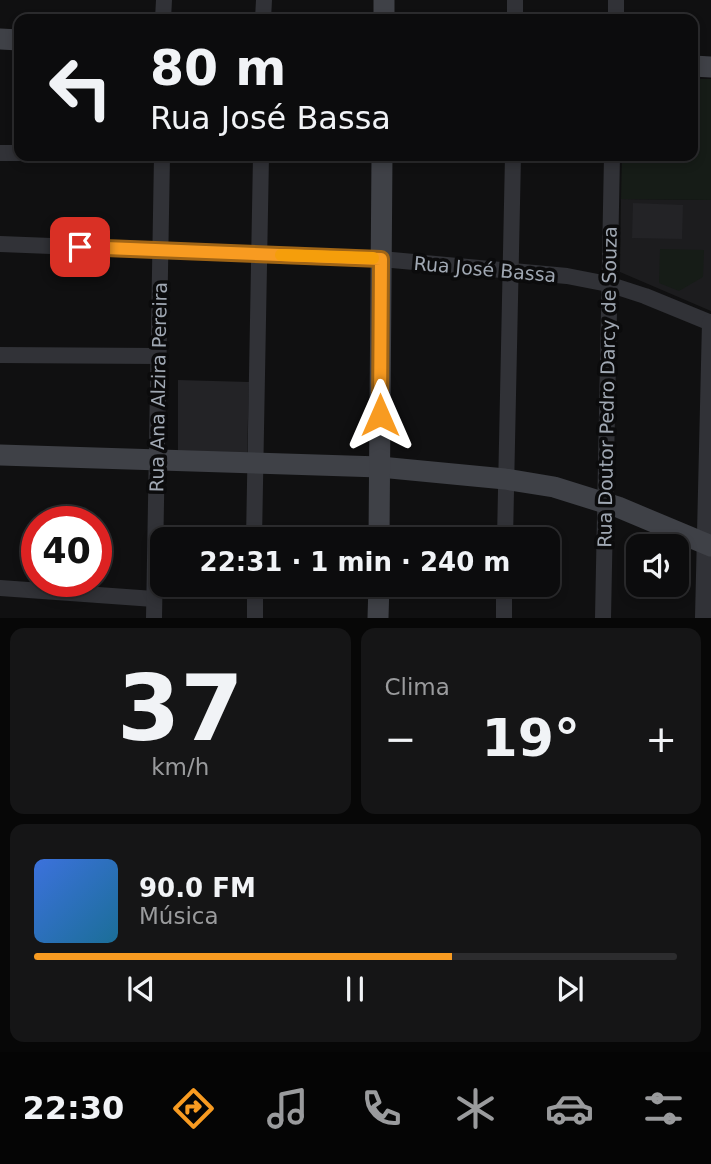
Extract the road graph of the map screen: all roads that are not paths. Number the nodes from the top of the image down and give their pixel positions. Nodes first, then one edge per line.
1 (162, 161) edge
2 (261, 161) edge
3 (382, 161) edge
4 (513, 161) edge
5 (612, 161) edge
6 (0, 244) edge
7 (160, 250) junction
8 (259, 254) junction
9 (381, 259) junction
10 (511, 271) junction
11 (608, 285) junction
12 (710, 323) edge
13 (0, 355) edge
14 (158, 356) junction
15 (0, 455) edge
16 (156, 460) junction
17 (254, 463) junction
18 (380, 467) junction
19 (505, 479) junction
20 (605, 503) junction
21 (254, 527) edge
22 (379, 527) edge
23 (505, 527) edge
24 (707, 545) edge
25 (0, 588) edge
26 (255, 597) edge
27 (379, 597) edge
28 (504, 597) edge
29 (154, 599) junction
30 (154, 618) edge
31 (255, 618) edge
32 (378, 618) edge
33 (504, 618) edge
34 (603, 618) edge
35 (703, 618) edge

1 - 7 street, Rua Ana Alzira Pereira
2 - 8 street
3 - 9 street
4 - 10 street
5 - 11 street, Rua Doutor Pedro Darcy de Souza
6 - 7 street, Rua José Bassa
7 - 8 street, Rua José Bassa
7 - 14 street, Rua Ana Alzira Pereira
8 - 9 street, Rua José Bassa
8 - 17 street
9 - 10 street, Rua José Bassa
9 - 18 street
10 - 11 street, Rua José Bassa
10 - 19 street
11 - 12 street, Rua José Bassa
11 - 20 street, Rua Doutor Pedro Darcy de Souza
12 - 24 street
13 - 14 street
14 - 16 street, Rua Ana Alzira Pereira
15 - 16 street
16 - 17 street
16 - 29 street, Rua Ana Alzira Pereira
17 - 18 street
17 - 21 street
18 - 19 street
18 - 22 street
19 - 20 street
19 - 23 street
20 - 24 street
20 - 34 street, Rua Doutor Pedro Darcy de Souza
24 - 35 street
25 - 29 street
26 - 31 street
27 - 32 street
28 - 33 street
29 - 30 street, Rua Ana Alzira Pereira

